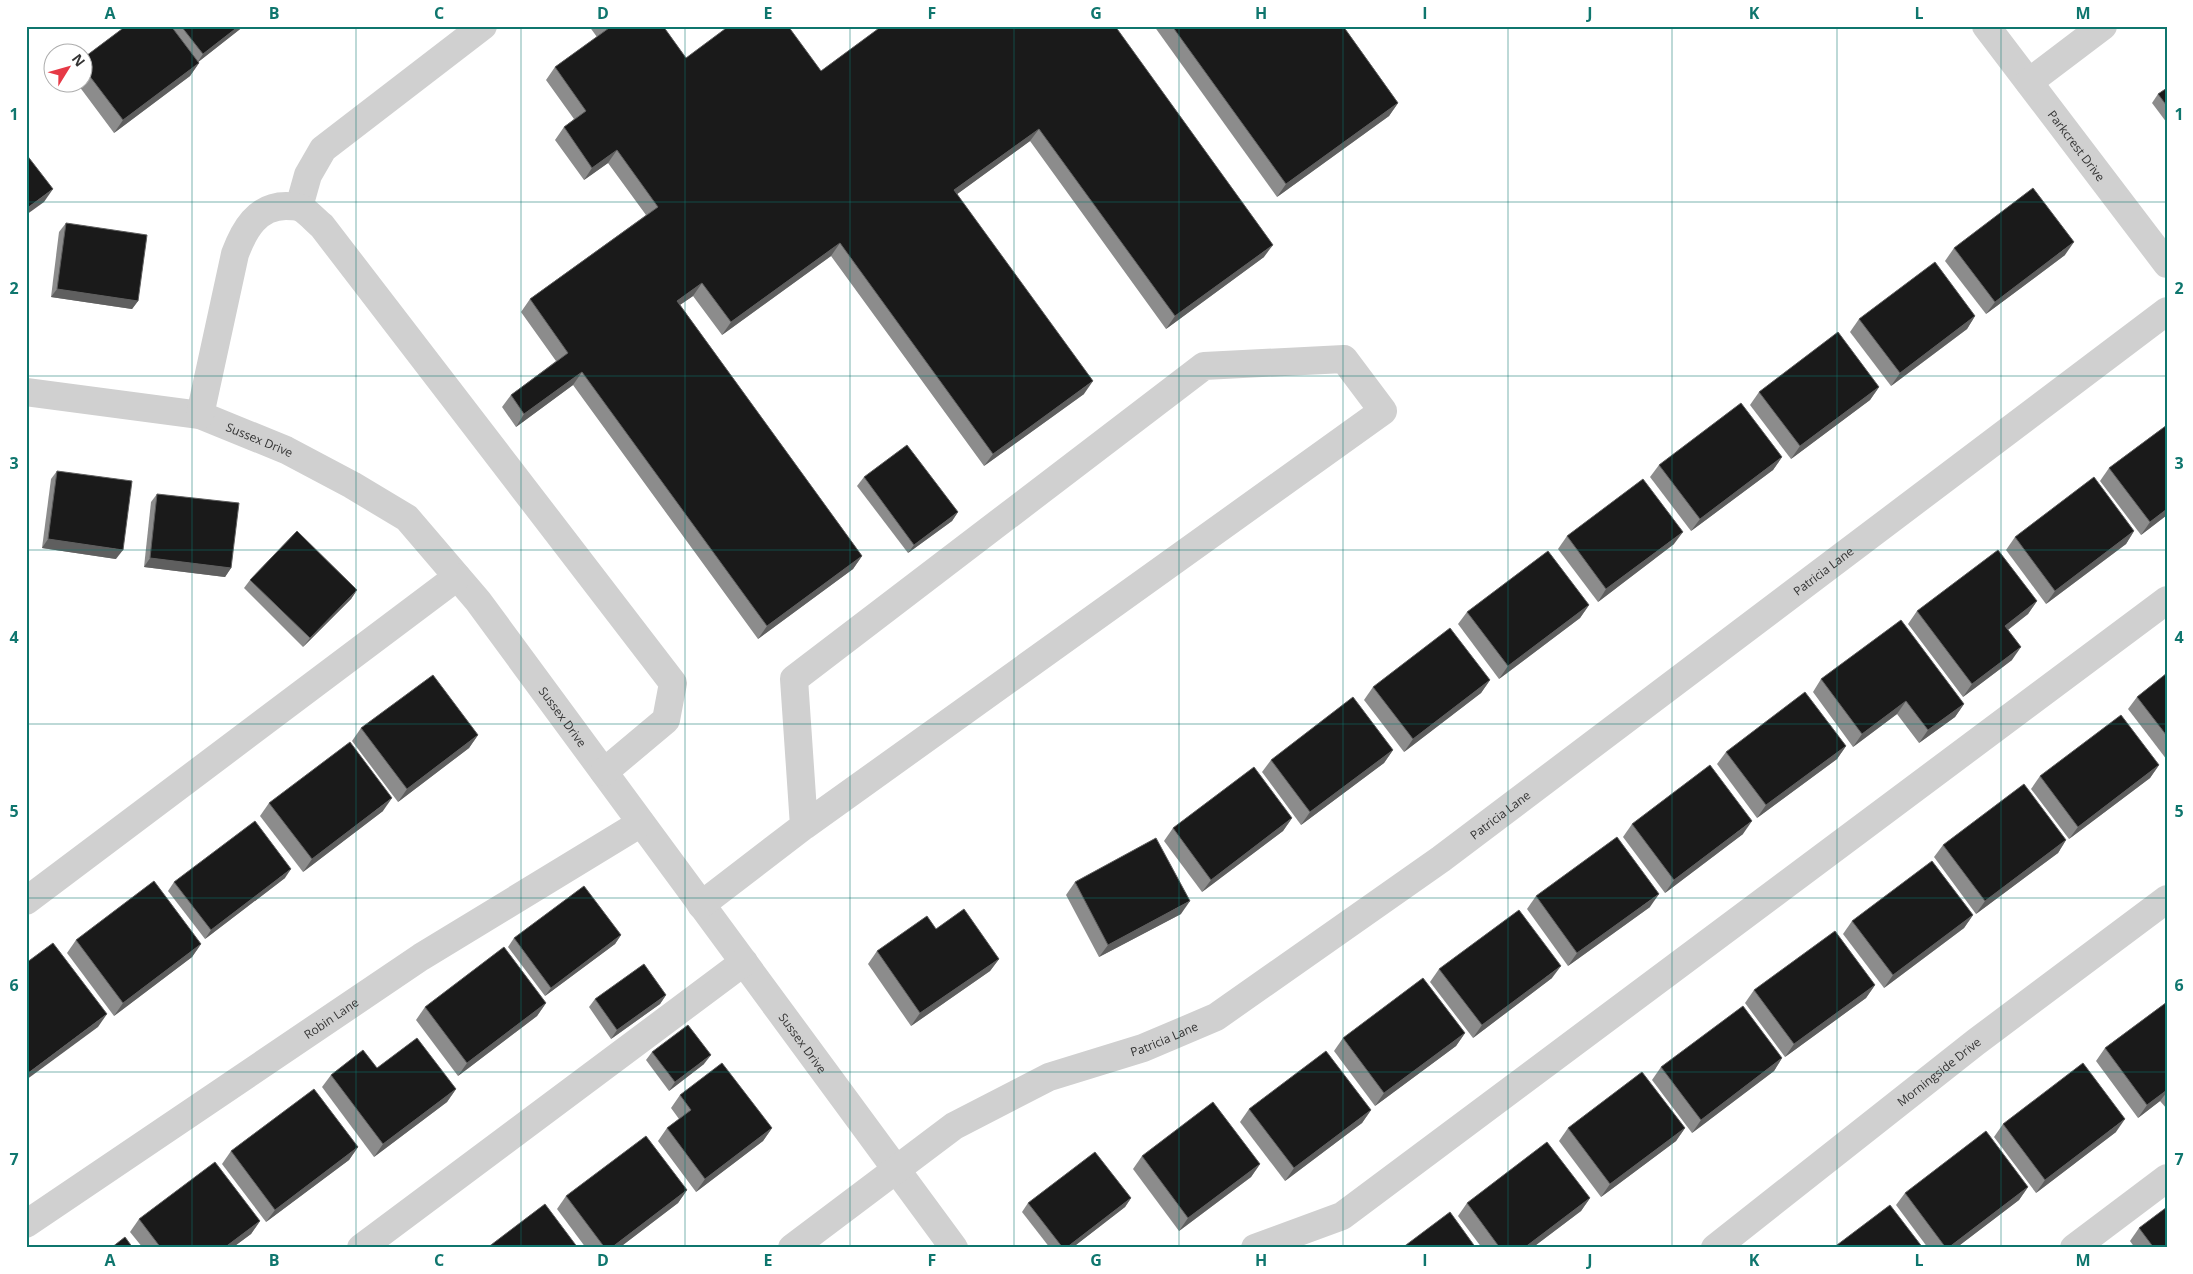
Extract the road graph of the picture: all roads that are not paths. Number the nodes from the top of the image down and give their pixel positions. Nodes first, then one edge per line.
1 (483, 26) edge
2 (1986, 26) edge
3 (2103, 26) edge
4 (2029, 82) junction
5 (299, 207) junction
6 (2167, 264) edge
7 (2167, 311) edge
8 (26, 392) edge
9 (200, 415) junction
10 (458, 577) junction
11 (2167, 600) edge
12 (604, 772) junction
13 (641, 823) junction
14 (804, 826) junction
15 (2167, 899) edge
16 (26, 901) edge
17 (701, 905) junction
18 (744, 962) junction
19 (896, 1169) junction
20 (2167, 1178) edge
21 (26, 1224) edge
22 (360, 1248) edge
23 (792, 1248) edge
24 (954, 1248) edge
25 (1255, 1248) edge
26 (1715, 1248) edge
27 (2074, 1248) edge

1 - 5 street
2 - 4 street, Parkcrest Drive
3 - 4 street
4 - 6 street, Parkcrest Drive
5 - 9 street
5 - 12 street
7 - 19 street, Patricia Lane
8 - 9 street, Sussex Drive
9 - 10 street, Sussex Drive
10 - 12 street, Sussex Drive
10 - 16 street
11 - 25 street
12 - 13 street, Sussex Drive
13 - 17 street, Sussex Drive
13 - 21 street, Robin Lane
14 - 14 street
14 - 17 street
15 - 26 street, Morningside Drive
17 - 18 street, Sussex Drive
18 - 19 street, Sussex Drive
18 - 22 street
19 - 23 street, Patricia Lane
19 - 24 street, Sussex Drive
20 - 27 street

